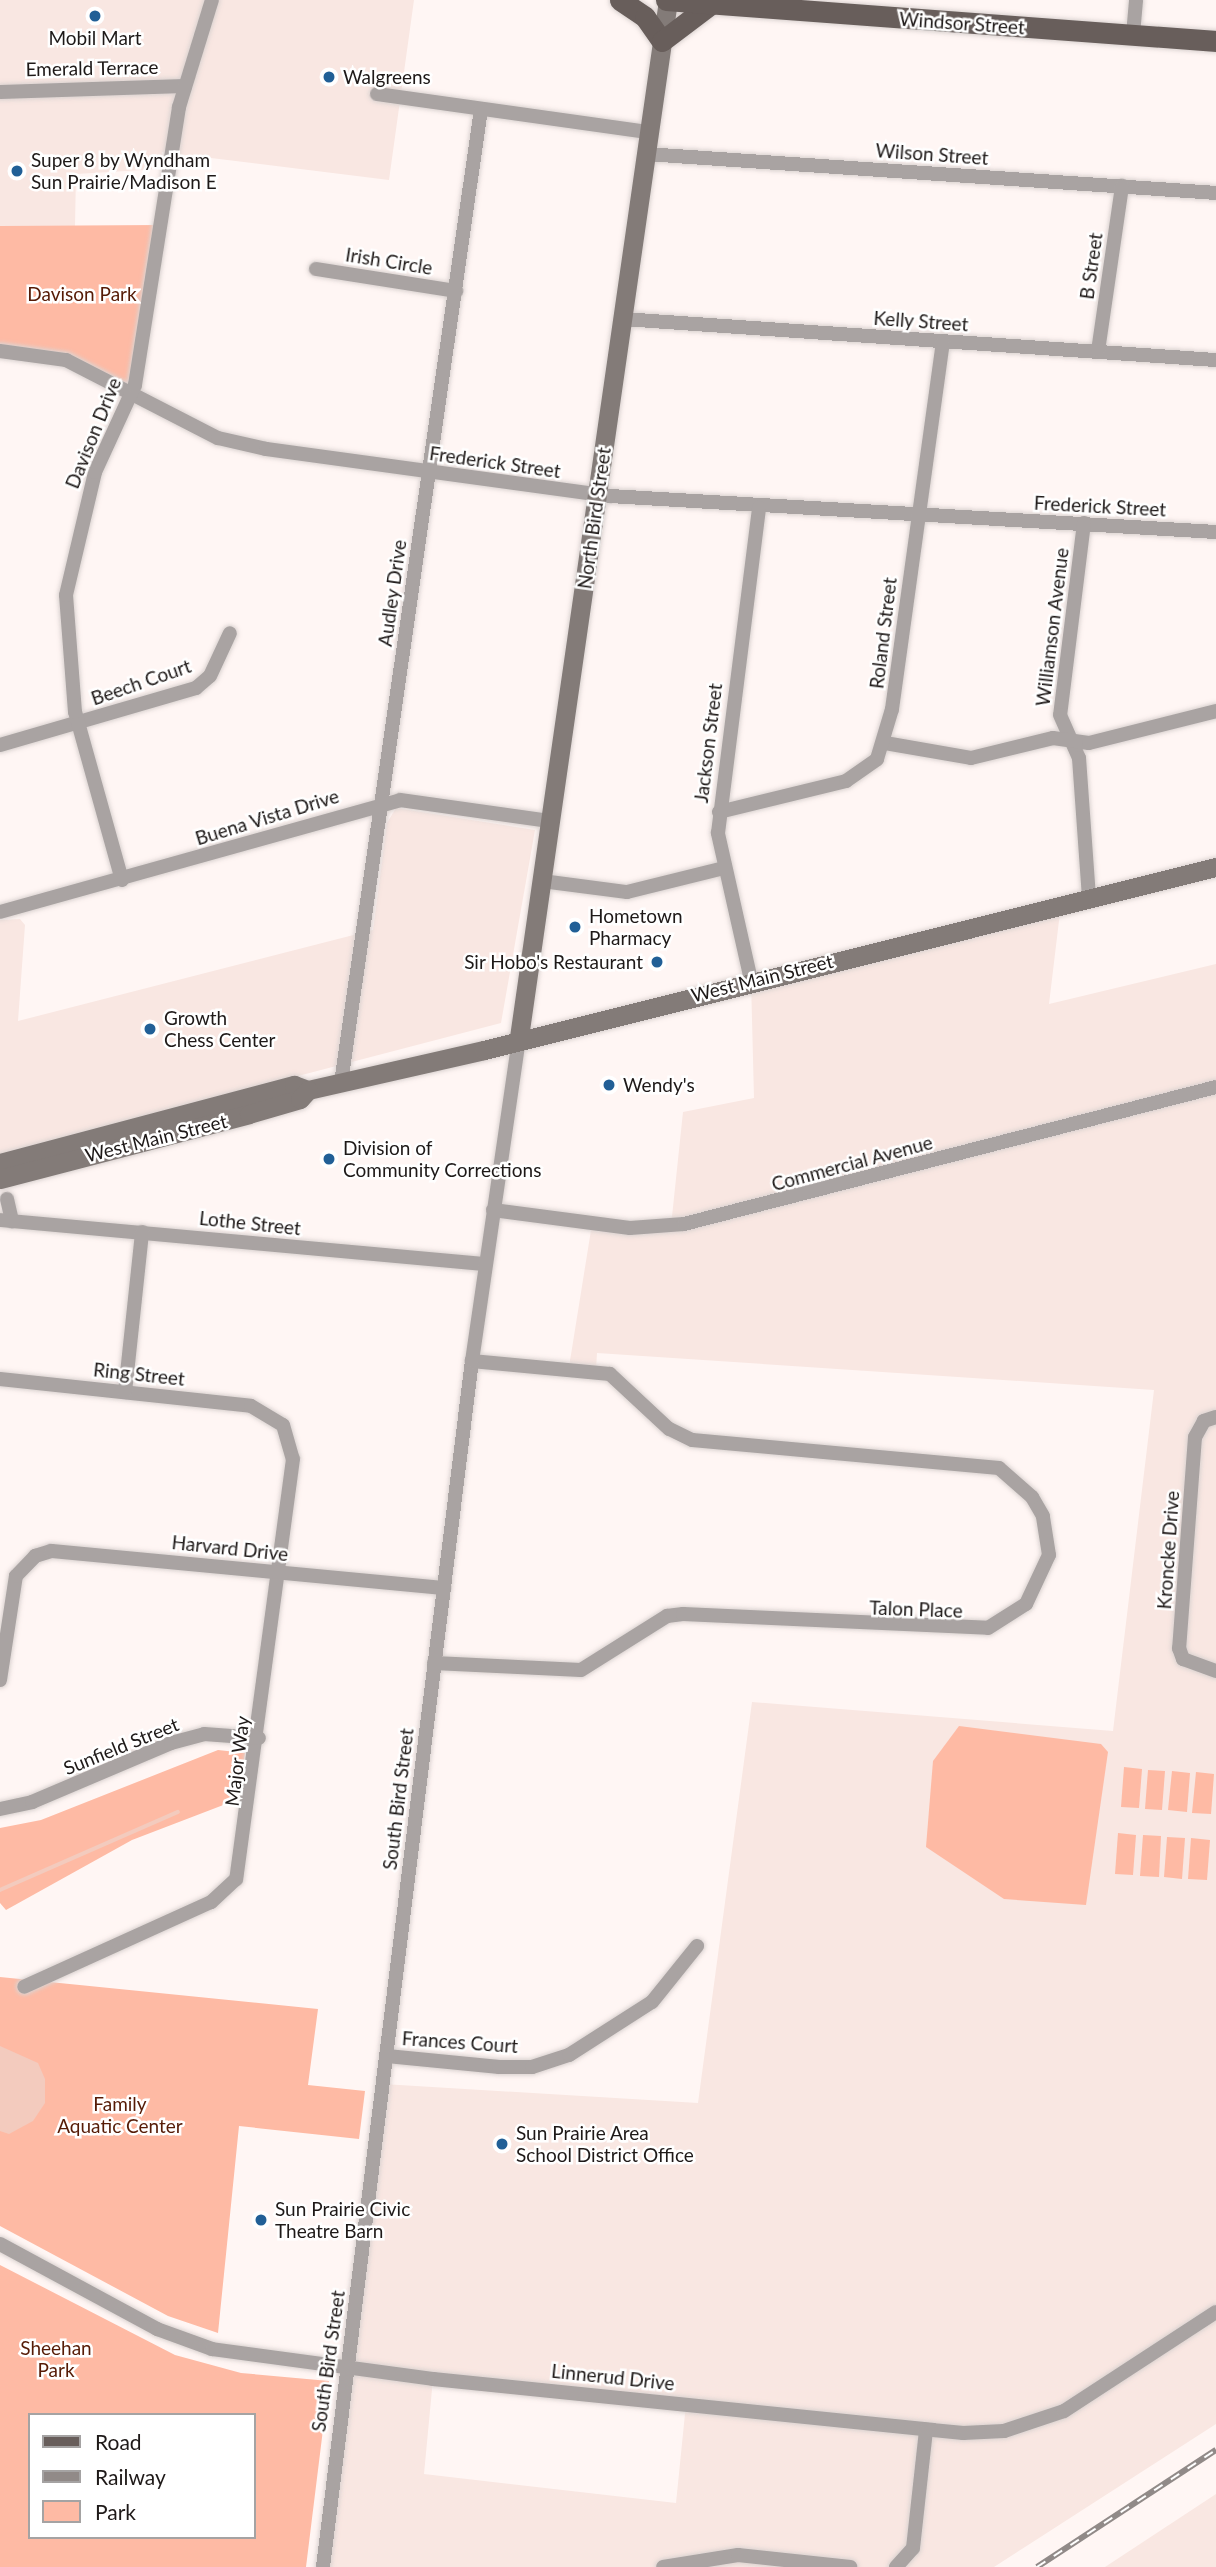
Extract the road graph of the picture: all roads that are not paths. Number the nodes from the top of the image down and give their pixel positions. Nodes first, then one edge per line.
1 (212, 0) edge
2 (620, 0) edge
3 (667, 0) edge
4 (1136, 0) edge
5 (724, 3) edge
6 (1133, 35) junction
7 (662, 41) junction
8 (1216, 41) edge
9 (185, 86) junction
10 (0, 92) edge
11 (377, 94) dead end
12 (481, 109) junction
13 (649, 132) junction
14 (646, 153) junction
15 (1122, 186) junction
16 (1216, 193) edge
17 (316, 269) dead end
18 (456, 291) junction
19 (623, 319) junction
20 (943, 342) junction
21 (0, 351) edge
22 (1098, 351) junction
23 (1216, 360) edge
24 (132, 392) junction
25 (429, 472) junction
26 (597, 495) junction
27 (759, 508) junction
28 (918, 519) junction
29 (1084, 523) junction
30 (1216, 533) edge
31 (230, 633) dead end
32 (1216, 710) edge
33 (78, 723) junction
34 (1070, 740) junction
35 (885, 743) junction
36 (0, 746) edge
37 (380, 804) junction
38 (719, 812) junction
39 (550, 821) junction
40 (1216, 867) edge
41 (724, 868) junction
42 (122, 880) junction
43 (542, 881) junction
44 (1089, 897) junction
45 (0, 912) edge
46 (751, 980) junction
47 (519, 1037) junction
48 (341, 1083) junction
49 (1216, 1087) edge
50 (308, 1090) junction
51 (0, 1163) edge
52 (0, 1179) edge
53 (7, 1199) dead end
54 (492, 1210) junction
55 (6, 1220) edge
56 (142, 1232) junction
57 (485, 1264) junction
58 (472, 1361) junction
59 (0, 1379) edge
60 (125, 1392) junction
61 (272, 1415) joint
62 (1216, 1417) edge
63 (279, 1572) junction
64 (444, 1588) junction
65 (434, 1663) junction
66 (1216, 1671) edge
67 (0, 1680) edge
68 (259, 1738) junction
69 (0, 1809) edge
70 (697, 1946) dead end
71 (24, 1987) dead end
72 (387, 2056) junction
73 (0, 2244) edge
74 (1216, 2312) edge
75 (346, 2365) junction
76 (926, 2430) junction
77 (900, 2566) edge
78 (323, 2567) edge
79 (663, 2567) edge
80 (850, 2567) edge

1 - 9 street, Davison Drive
2 - 7 main road
3 - 5 main road, Windsor Street
3 - 7 main road, North Bird Street
4 - 6 street
5 - 6 main road, Windsor Street
5 - 7 main road
6 - 8 main road, Windsor Street
7 - 13 main road, North Bird Street
9 - 10 street, Emerald Terrace
9 - 24 street, Davison Drive
11 - 12 street
12 - 13 street
12 - 18 street, Audley Drive
13 - 14 main road, North Bird Street
14 - 15 street, Wilson Street
14 - 19 main road, North Bird Street
15 - 16 street, Wilson Street
15 - 22 street, B Street
17 - 18 street, Irish Circle
18 - 25 street, Audley Drive
19 - 20 street, Kelly Street
19 - 26 main road, North Bird Street
20 - 22 street, Kelly Street
20 - 28 street, Roland Street
21 - 24 street, Frederick Street
22 - 23 street, Kelly Street
24 - 25 street, Frederick Street
24 - 33 street, Davison Drive
25 - 26 street, Frederick Street
25 - 37 street, Audley Drive
26 - 27 street, Frederick Street
26 - 39 main road, North Bird Street
27 - 28 street, Frederick Street
27 - 38 street, Jackson Street
28 - 29 street, Frederick Street
28 - 35 street, Roland Street
29 - 30 street, Frederick Street
29 - 34 street, Williamson Avenue
31 - 33 street, Beech Court
32 - 34 street
33 - 36 street, Beech Court
33 - 42 street, Davison Drive
34 - 35 street
34 - 44 street, Williamson Avenue
35 - 38 street, Roland Street
37 - 39 street, Buena Vista Drive
37 - 42 street, Buena Vista Drive
37 - 48 street, Audley Drive
38 - 41 street, Jackson Street
39 - 43 main road, North Bird Street
40 - 44 main road, West Main Street
41 - 43 street
41 - 46 street, Jackson Street
42 - 45 street, Buena Vista Drive
43 - 47 main road, North Bird Street
44 - 46 main road, West Main Street
46 - 47 main road, West Main Street
47 - 48 main road, West Main Street
47 - 54 street, South Bird Street
48 - 50 main road, West Main Street
49 - 54 street, Commercial Avenue
50 - 51 main road, West Main Street
50 - 52 main road, West Main Street
53 - 55 street, Lothe Street
54 - 57 street, South Bird Street
55 - 56 street, Lothe Street
56 - 57 street, Lothe Street
56 - 60 street
57 - 58 street, South Bird Street
58 - 64 street, South Bird Street
58 - 65 street, Talon Place
59 - 60 street, Ring Street
60 - 61 street, Ring Street
61 - 63 street, Major Way
62 - 66 street, Kroncke Drive
63 - 64 street, Harvard Drive
63 - 67 street, Harvard Drive
63 - 68 street, Major Way
64 - 65 street, South Bird Street
65 - 72 street, South Bird Street
68 - 69 street, Sunfield Street
68 - 71 street, Major Way
70 - 72 street, Frances Court
72 - 75 street, South Bird Street
73 - 75 street, Linnerud Drive
74 - 76 street, Linnerud Drive
75 - 76 street, Linnerud Drive
75 - 78 street, South Bird Street
76 - 77 street
79 - 80 street

